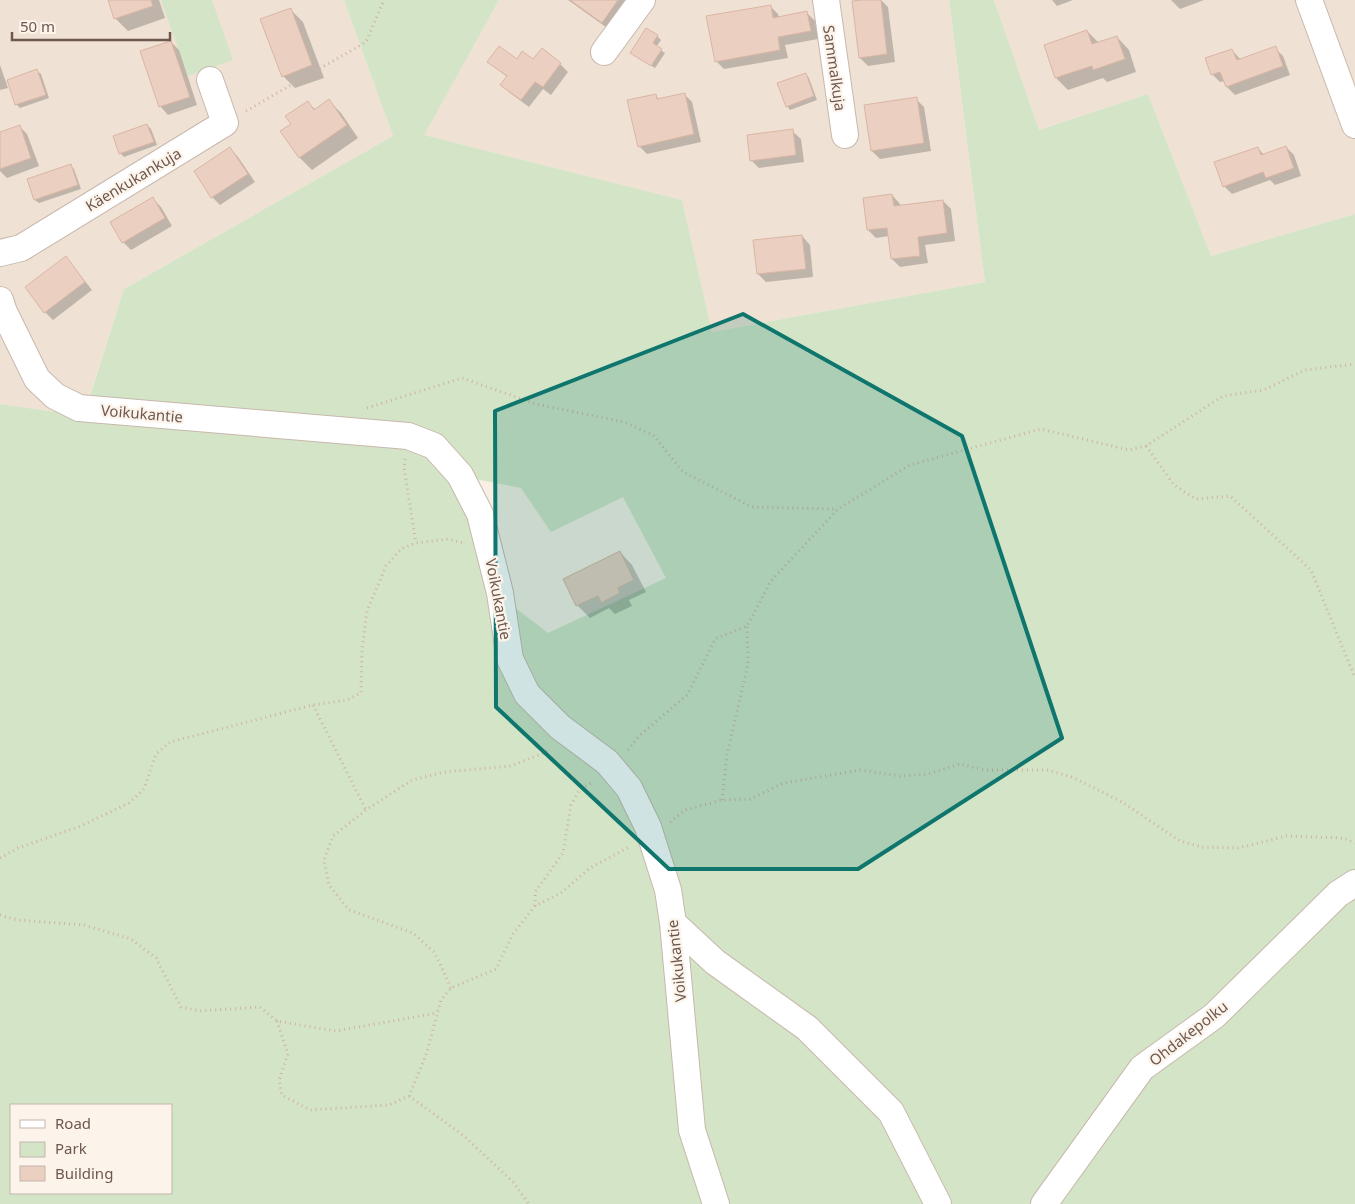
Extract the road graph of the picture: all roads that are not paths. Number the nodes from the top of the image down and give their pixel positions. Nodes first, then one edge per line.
1 (642, 0) edge
2 (826, 0) edge
3 (1309, 0) edge
4 (604, 52) dead end
5 (210, 80) dead end
6 (1355, 125) edge
7 (845, 135) dead end
8 (0, 253) edge
9 (0, 300) edge
10 (1355, 883) edge
11 (673, 924) junction
12 (716, 1204) edge
13 (938, 1204) edge
14 (1044, 1204) edge

1 - 4 street
2 - 7 street, Sammalkuja
3 - 6 street
5 - 8 street, Käenkukankuja
9 - 11 street, Voikukantie
10 - 14 street, Ohdakepolku
11 - 12 street, Voikukantie
11 - 13 street

